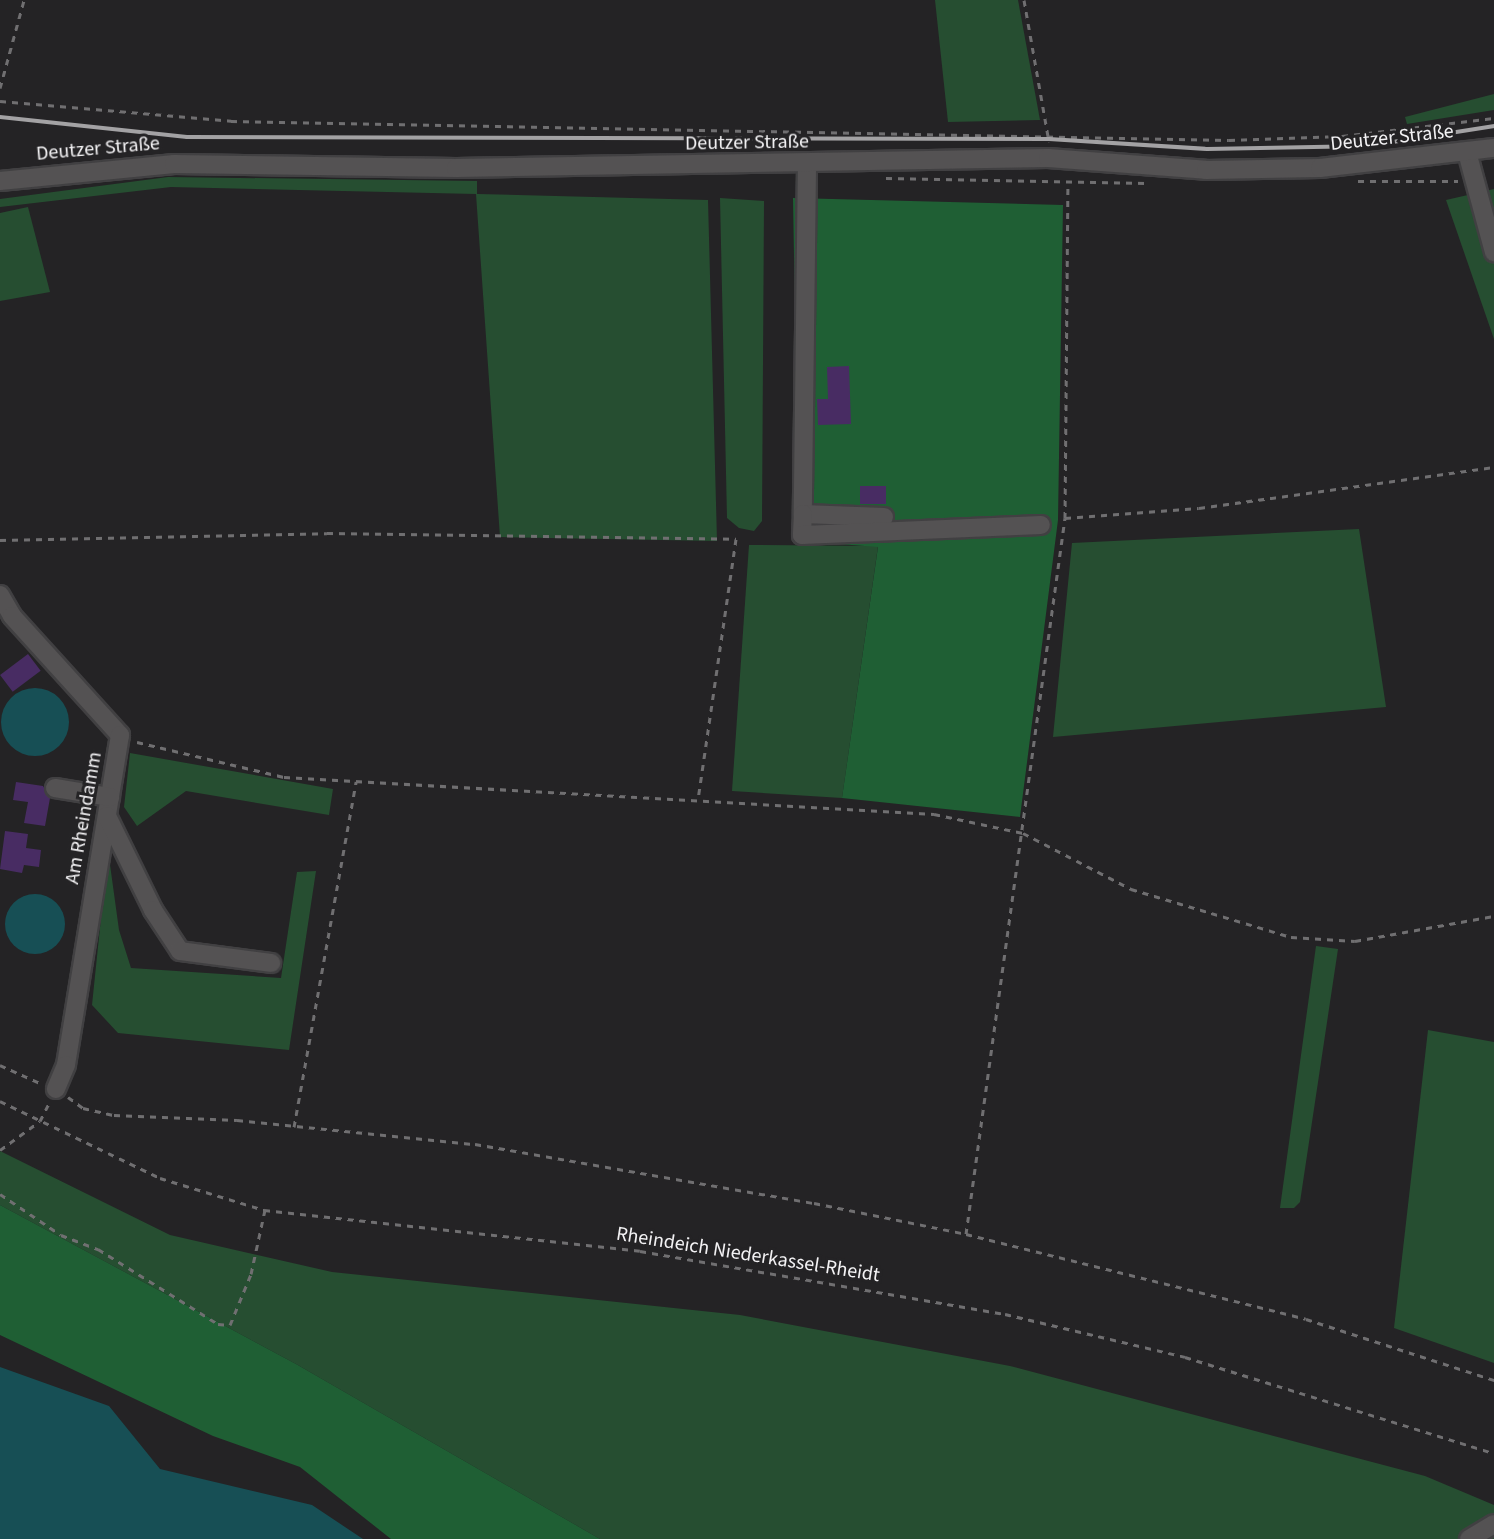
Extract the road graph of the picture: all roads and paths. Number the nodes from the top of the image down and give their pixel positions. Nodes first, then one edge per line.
1 (24, 0) edge
2 (1024, 0) edge
3 (0, 88) edge
4 (0, 101) edge
5 (1494, 118) edge
6 (1048, 134) junction
7 (1494, 148) edge
8 (1467, 152) junction
9 (1048, 158) junction
10 (807, 164) junction
11 (0, 181) edge
12 (1068, 183) dead end
13 (1494, 252) edge
14 (1494, 467) edge
15 (803, 514) junction
16 (884, 517) dead end
17 (1065, 518) junction
18 (1041, 525) dead end
19 (0, 540) edge
20 (0, 595) edge
21 (120, 735) junction
22 (356, 782) junction
23 (55, 788) dead end
24 (110, 797) junction
25 (698, 799) junction
26 (107, 816) junction
27 (1023, 833) junction
28 (1494, 916) edge
29 (271, 963) dead end
30 (0, 1065) edge
31 (56, 1089) junction
32 (0, 1101) edge
33 (40, 1121) junction
34 (294, 1127) junction
35 (0, 1150) edge
36 (0, 1194) edge
37 (265, 1210) junction
38 (966, 1234) junction
39 (1494, 1380) edge
40 (1494, 1453) edge
41 (1494, 1524) edge
42 (1469, 1539) edge

1 - 3 path
2 - 6 path
4 - 6 path
5 - 6 path
6 - 9 path
7 - 8 street, Deutzer Straße
8 - 9 street, Deutzer Straße
8 - 13 street
9 - 10 street, Deutzer Straße
10 - 11 street, Deutzer Straße
10 - 15 street
12 - 17 path
14 - 17 path
15 - 16 street
15 - 18 street
17 - 27 path
19 - 25 path
20 - 21 street, Am Rheindamm
21 - 22 path
21 - 24 street, Am Rheindamm
22 - 25 path
22 - 34 path
23 - 24 street
24 - 26 street, Am Rheindamm
25 - 27 path
26 - 29 street
26 - 31 street, Am Rheindamm
27 - 28 path
27 - 38 path
30 - 31 path
31 - 33 path
31 - 34 path
32 - 33 path, Rheindeich Niederkassel-Rheidt
33 - 35 path
33 - 37 path, Rheindeich Niederkassel-Rheidt
34 - 38 path
36 - 37 path
37 - 40 path, Rheindeich Niederkassel-Rheidt
38 - 39 path
41 - 42 street

